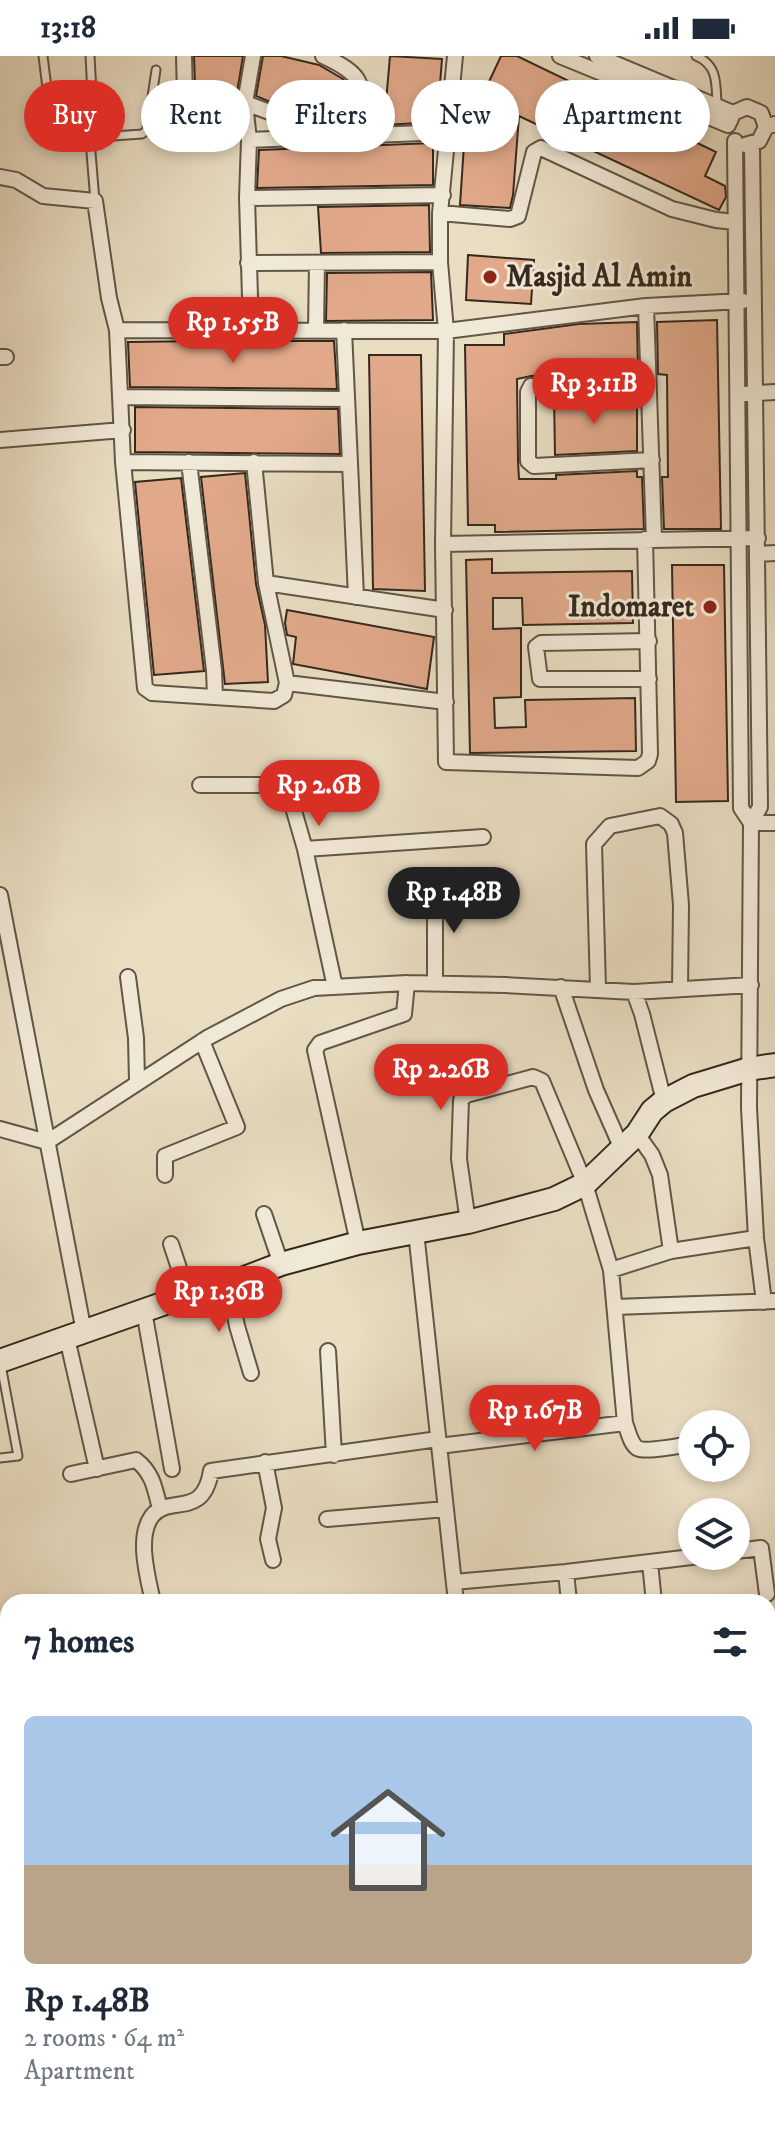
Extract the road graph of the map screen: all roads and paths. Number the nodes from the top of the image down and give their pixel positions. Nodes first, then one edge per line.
1 (43, 56) edge
2 (90, 56) edge
3 (184, 56) edge
4 (253, 56) edge
5 (323, 56) edge
6 (455, 56) edge
7 (560, 56) edge
8 (597, 56) edge
9 (696, 56) edge
10 (156, 70) dead end
11 (185, 80) edge
12 (249, 80) edge
13 (359, 80) edge
14 (452, 80) edge
15 (717, 105) junction
16 (769, 118) edge
17 (730, 119) junction
18 (735, 141) junction
19 (752, 145) junction
20 (249, 152) edge
21 (446, 152) edge
22 (0, 177) edge
23 (443, 195) junction
24 (247, 198) junction
25 (95, 201) junction
26 (440, 213) junction
27 (735, 222) junction
28 (440, 262) junction
29 (248, 263) junction
30 (317, 263) junction
31 (735, 300) junction
32 (752, 301) junction
33 (646, 306) junction
34 (117, 330) junction
35 (251, 330) junction
36 (316, 330) junction
37 (344, 330) junction
38 (446, 331) junction
39 (648, 382) junction
40 (775, 392) edge
41 (753, 394) junction
42 (736, 395) junction
43 (120, 397) junction
44 (347, 399) junction
45 (123, 430) junction
46 (0, 440) edge
47 (652, 460) junction
48 (123, 462) junction
49 (189, 462) junction
50 (254, 462) junction
51 (350, 464) junction
52 (737, 537) junction
53 (758, 538) junction
54 (650, 539) junction
55 (443, 544) junction
56 (775, 553) edge
57 (757, 554) junction
58 (266, 583) junction
59 (356, 597) junction
60 (445, 610) junction
61 (649, 641) junction
62 (649, 679) junction
63 (287, 683) junction
64 (215, 696) junction
65 (446, 702) junction
66 (200, 785) dead end
67 (751, 823) junction
68 (775, 823) edge
69 (483, 837) dead end
70 (305, 849) junction
71 (435, 887) dead end
72 (0, 895) edge
73 (1, 917) edge
74 (128, 977) dead end
75 (407, 983) junction
76 (435, 984) junction
77 (751, 985) junction
78 (335, 987) junction
79 (561, 987) junction
80 (598, 989) junction
81 (680, 989) junction
82 (634, 992) junction
83 (202, 1041) junction
84 (775, 1065) edge
85 (749, 1069) junction
86 (137, 1081) junction
87 (664, 1101) junction
88 (0, 1129) edge
89 (629, 1141) junction
90 (47, 1142) junction
91 (165, 1175) dead end
92 (585, 1184) junction
93 (264, 1214) dead end
94 (468, 1222) junction
95 (416, 1232) junction
96 (756, 1238) junction
97 (358, 1243) junction
98 (171, 1244) dead end
99 (671, 1251) junction
100 (281, 1264) junction
101 (611, 1270) junction
102 (229, 1284) junction
103 (188, 1295) junction
104 (770, 1301) edge
105 (615, 1307) junction
106 (144, 1311) junction
107 (76, 1335) junction
108 (328, 1351) dead end
109 (0, 1361) edge
110 (251, 1373) dead end
111 (625, 1423) junction
112 (439, 1442) junction
113 (678, 1445) edge
114 (334, 1455) junction
115 (0, 1458) edge
116 (265, 1462) junction
117 (97, 1469) junction
118 (172, 1469) dead end
119 (71, 1474) dead end
120 (160, 1509) junction
121 (446, 1509) junction
122 (327, 1519) dead end
123 (750, 1549) edge
124 (678, 1559) edge
125 (273, 1560) dead end
126 (650, 1563) junction
127 (566, 1572) junction
128 (454, 1582) junction
129 (152, 1594) edge
130 (455, 1594) edge
131 (568, 1594) edge
132 (653, 1594) edge
133 (767, 1594) dead end

1 - 25 lane
2 - 10 lane
3 - 11 street
4 - 12 street
5 - 13 street
6 - 14 street
7 - 17 street
8 - 15 street
9 - 15 lane
15 - 17 street
16 - 17 street
16 - 19 street
17 - 18 street
18 - 19 street
18 - 27 street
19 - 32 street
20 - 24 street
21 - 23 street
22 - 25 street
23 - 24 street
23 - 26 street
24 - 29 street
25 - 34 street
26 - 27 street
26 - 28 street
27 - 31 street
28 - 30 street
28 - 38 street
29 - 30 street
29 - 35 street
30 - 36 street
31 - 32 street
31 - 33 street
31 - 42 street
32 - 41 street
33 - 38 street
33 - 39 street
34 - 35 street
34 - 43 street
35 - 36 street
36 - 37 street
37 - 38 street
37 - 44 street
38 - 55 street
39 - 47 street
39 - 47 street
40 - 41 street
41 - 42 street
41 - 53 street
42 - 52 street
43 - 44 street
43 - 45 street
44 - 51 street
45 - 46 street
45 - 48 street
47 - 54 street
48 - 49 street
48 - 64 street
49 - 50 street
49 - 64 street
50 - 51 street
50 - 58 street
51 - 59 street
52 - 53 street
52 - 54 street
52 - 67 street
53 - 57 street
54 - 55 street
54 - 61 street
55 - 60 street
56 - 57 street
57 - 67 street
58 - 59 street
58 - 63 street
59 - 60 street
60 - 65 street
61 - 62 street
61 - 62 street
62 - 65 street
63 - 64 street
63 - 65 street
66 - 70 street
67 - 68 street
67 - 77 street
69 - 70 street
70 - 78 street
71 - 76 street
72 - 73 street
73 - 90 street
74 - 86 street
75 - 76 street
75 - 78 street
75 - 97 street
76 - 79 street
77 - 81 street
77 - 85 street
78 - 83 street
79 - 80 street
79 - 89 street
80 - 81 street
80 - 82 street
81 - 82 street
82 - 87 street
83 - 86 street
83 - 91 street
84 - 85 main road
85 - 87 main road
85 - 96 street
86 - 90 street
87 - 89 main road
88 - 90 street
89 - 92 main road
89 - 99 street
90 - 107 street
92 - 94 main road
92 - 94 street
92 - 101 street
93 - 100 street
94 - 95 main road
95 - 97 main road
95 - 112 street
96 - 99 street
96 - 104 street
97 - 100 main road
98 - 103 street
99 - 101 street
100 - 102 main road
101 - 105 street
102 - 103 main road
102 - 110 street
103 - 106 main road
104 - 105 street
105 - 111 street
106 - 107 main road
106 - 118 street
107 - 109 main road
107 - 117 street
108 - 114 street
109 - 115 lane
111 - 112 street
111 - 113 street
112 - 114 street
112 - 121 street
114 - 116 street
116 - 120 street
116 - 125 street
117 - 119 street
117 - 120 street
120 - 129 street
121 - 122 street
121 - 128 street
123 - 133 street
124 - 126 street
126 - 127 street
126 - 132 street
127 - 128 street
127 - 131 street
128 - 130 street

